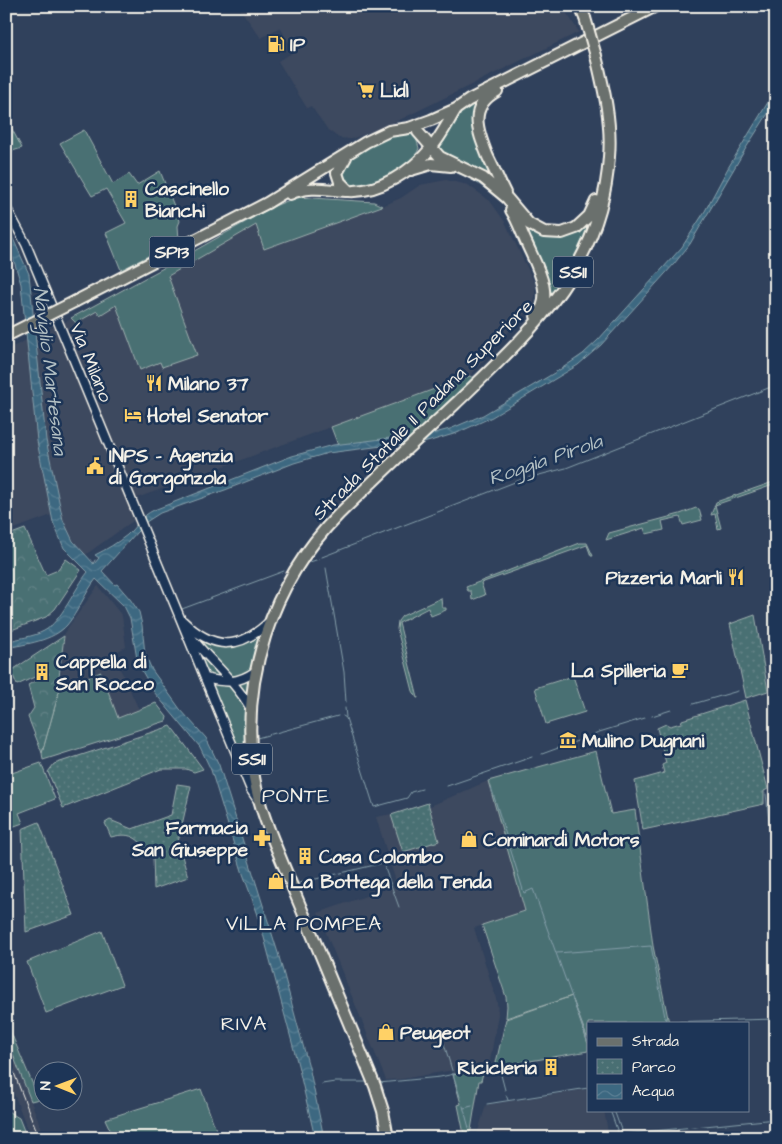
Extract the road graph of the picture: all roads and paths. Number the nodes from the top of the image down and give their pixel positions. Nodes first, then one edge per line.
1 (580, 6) edge
2 (635, 6) edge
3 (656, 6) edge
4 (621, 24) junction
5 (562, 54) junction
6 (456, 109) junction
7 (413, 130) junction
8 (432, 148) junction
9 (348, 154) junction
10 (609, 159) junction
11 (418, 162) junction
12 (464, 169) junction
13 (406, 171) junction
14 (498, 190) junction
15 (349, 191) junction
16 (507, 198) junction
17 (267, 203) junction
18 (6, 207) edge
19 (6, 336) edge
20 (498, 363) junction
21 (180, 618) junction
22 (270, 621) junction
23 (193, 643) junction
24 (256, 671) junction
25 (205, 678) junction
26 (232, 682) junction
27 (251, 709) junction
28 (262, 808) junction
29 (388, 1138) edge

1 - 10 main road, Strada Statale 11 Padana Superiore / SS11, bridge
2 - 4 main road
3 - 4 main road, SP13
4 - 5 main road, SP13
5 - 6 main road, SP13
5 - 16 main road
6 - 7 main road, SP13
6 - 8 main road, SP13
7 - 8 main road
7 - 9 main road, SP13
7 - 11 main road
8 - 11 main road, SP13
8 - 12 main road
9 - 15 main road
9 - 17 main road, SP13
10 - 16 main road
10 - 20 main road, Strada Statale 11 Padana Superiore / SS11
11 - 13 main road, SP13
12 - 13 main road
12 - 14 main road
13 - 15 main road, SP13
14 - 16 main road
14 - 20 main road
15 - 17 main road, SP13
17 - 19 main road, SP13, bridge
18 - 21 street, Via Milano
20 - 22 main road, Strada Statale 11 Padana Superiore / SS11
21 - 22 street
21 - 23 street, Via Milano
22 - 24 main road, Strada Statale 11 Padana Superiore
23 - 25 street, Via Milano
23 - 26 street
24 - 26 street
24 - 27 main road, Strada Statale 11 Padana Superiore
25 - 26 street
25 - 28 street, Via Milano
26 - 27 street
27 - 28 main road, Strada Statale 11 Padana Superiore / SS11
28 - 29 main road, SS11

